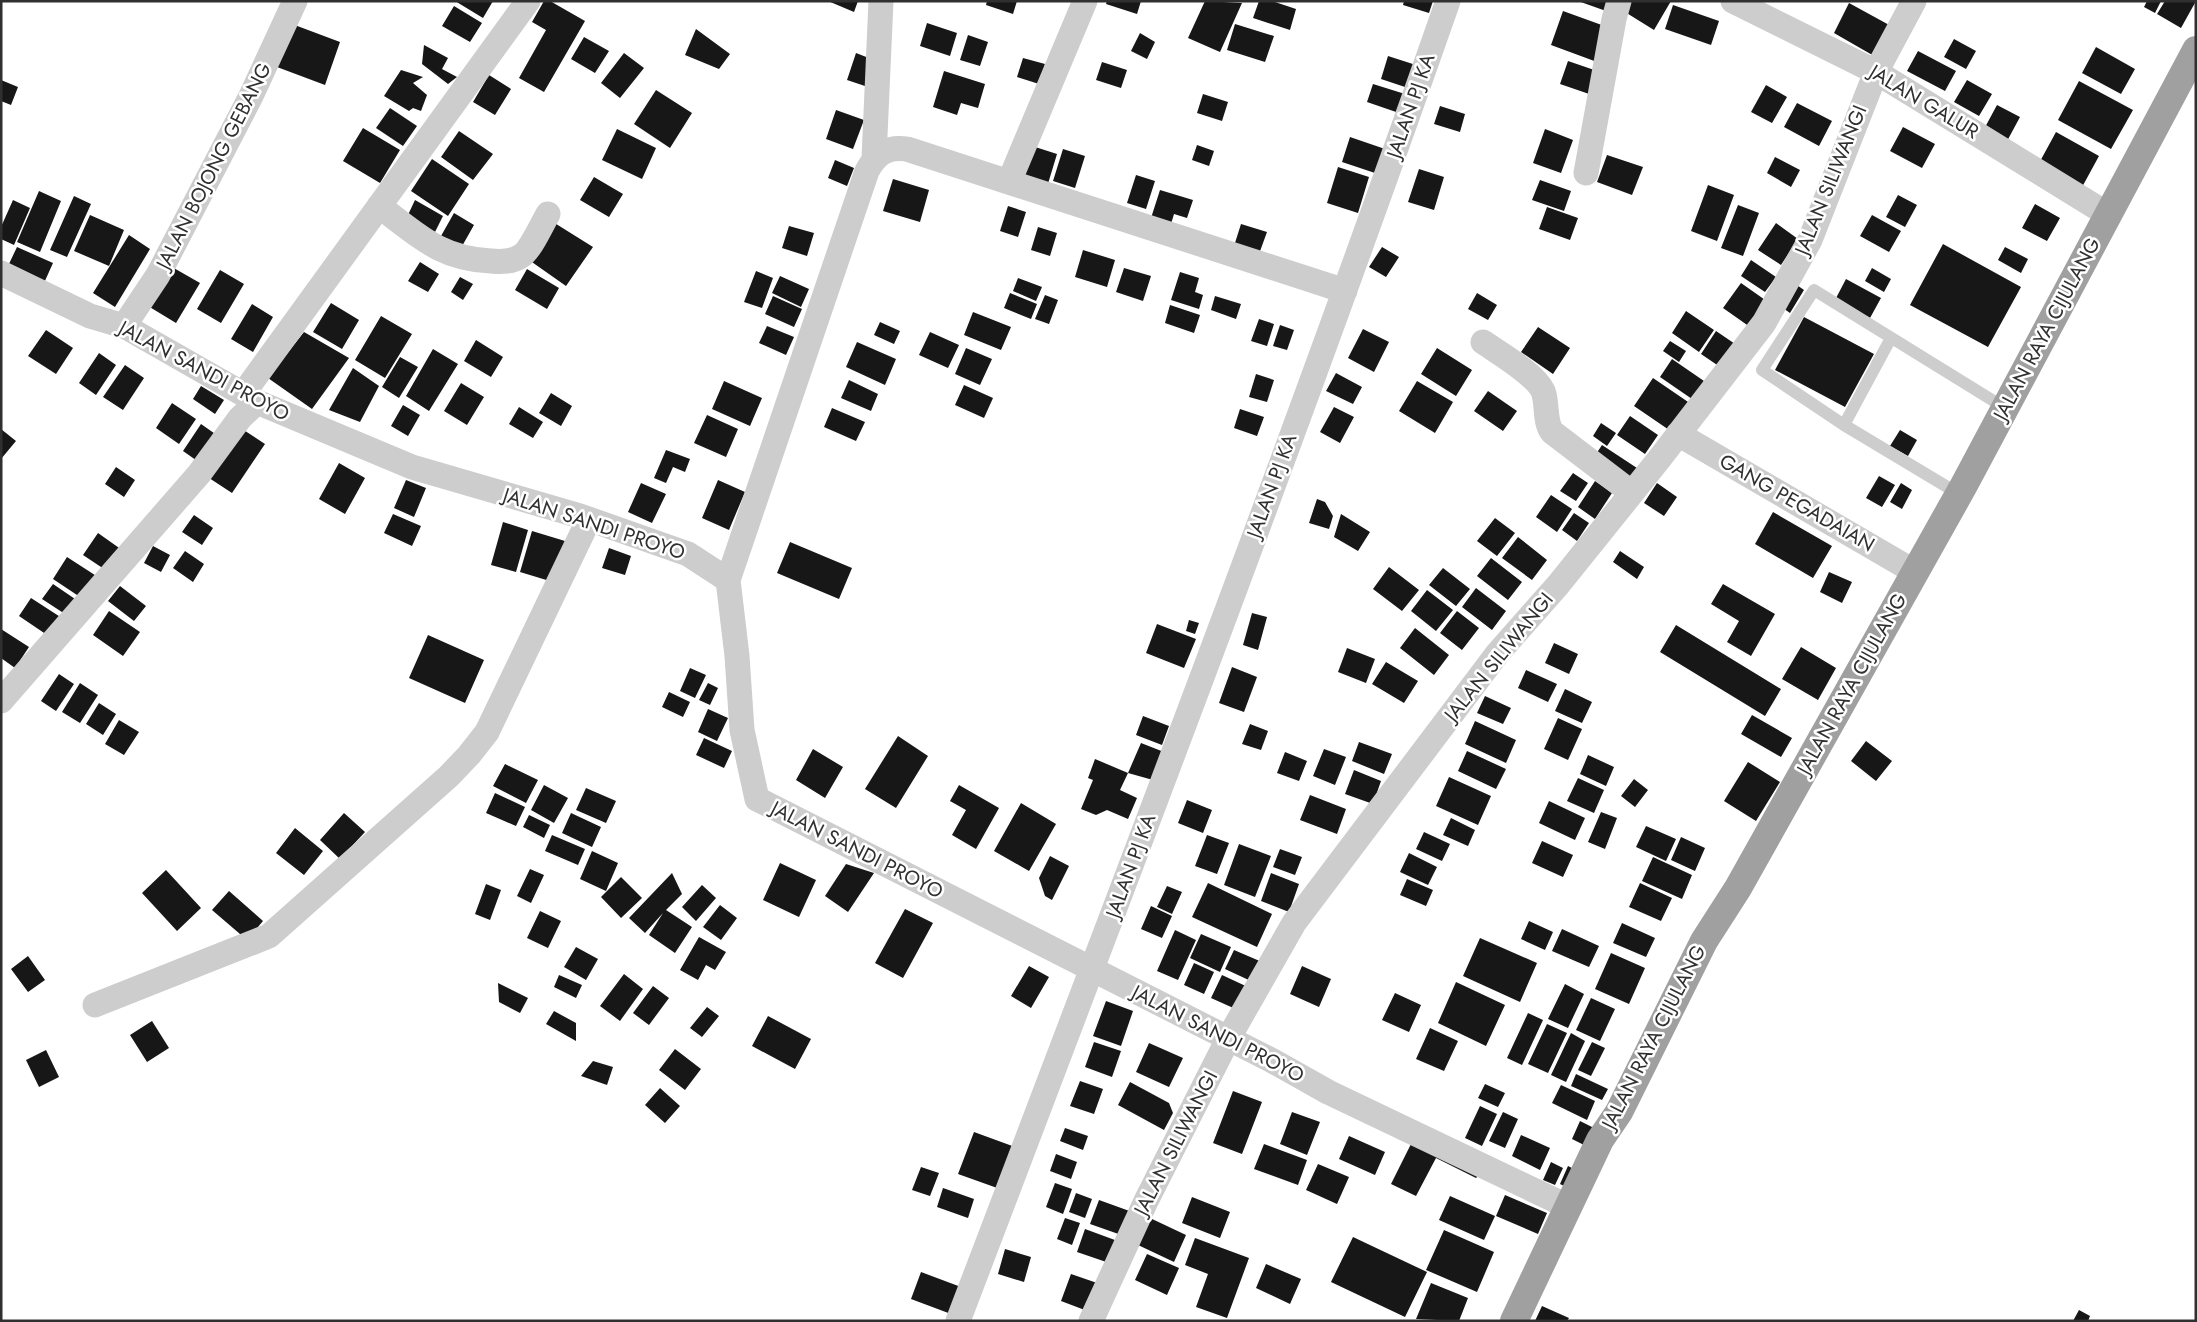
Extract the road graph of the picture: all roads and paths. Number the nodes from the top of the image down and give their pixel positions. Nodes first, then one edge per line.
1 (295, 1) edge
2 (528, 1) edge
3 (881, 1) edge
4 (1085, 1) edge
5 (1448, 1) edge
6 (1619, 1) edge
7 (1733, 1) edge
8 (1914, 1) edge
9 (2196, 50) edge
10 (1876, 72) junction
11 (874, 158) junction
12 (1586, 173) dead end
13 (1009, 182) junction
14 (379, 206) junction
15 (548, 214) dead end
16 (2107, 214) junction
17 (1, 273) edge
18 (1345, 291) junction
19 (124, 326) junction
20 (1891, 338) junction
21 (1484, 342) dead end
22 (250, 398) junction
23 (2005, 408) junction
24 (1844, 425) junction
25 (1678, 434) junction
26 (1632, 493) junction
27 (1959, 494) junction
28 (589, 519) junction
29 (1915, 572) junction
30 (728, 580) junction
31 (1, 701) edge
32 (1092, 970) junction
33 (94, 1005) dead end
34 (1228, 1039) junction
35 (1569, 1207) junction
36 (958, 1321) edge
37 (1091, 1321) edge
38 (1514, 1321) edge

1 - 19 street, JALAN BOJONG GEBANG
2 - 14 street
3 - 11 street
4 - 13 street
5 - 18 street, JALAN PJ KA
6 - 12 street
7 - 10 street, JALAN GALUR
8 - 10 street, JALAN SILIWANGI
9 - 16 highway, JALAN RAYA CIJULANG
10 - 16 street, JALAN GALUR
10 - 25 street, JALAN SILIWANGI
11 - 13 street
11 - 30 street
13 - 18 street
14 - 15 street
14 - 22 street
16 - 23 highway, JALAN RAYA CIJULANG
17 - 19 street, JALAN SANDI PROYO
18 - 32 street, JALAN PJ KA
19 - 22 street, JALAN SANDI PROYO
20 - 23 lane
20 - 24 lane
20 - 24 lane
21 - 26 street
22 - 28 street, JALAN SANDI PROYO
22 - 31 street
23 - 27 highway, JALAN RAYA CIJULANG
24 - 27 lane
25 - 26 street, JALAN SILIWANGI
25 - 29 street, GANG PEGADAIAN
26 - 34 street, JALAN SILIWANGI
27 - 29 highway, JALAN RAYA CIJULANG
28 - 30 street, JALAN SANDI PROYO
28 - 33 street
29 - 35 highway, JALAN RAYA CIJULANG
30 - 32 street, JALAN SANDI PROYO
32 - 34 street, JALAN SANDI PROYO
32 - 36 street, JALAN PJ KA
34 - 35 street, JALAN SANDI PROYO
34 - 37 street, JALAN SILIWANGI
35 - 38 highway, JALAN RAYA CIJULANG

